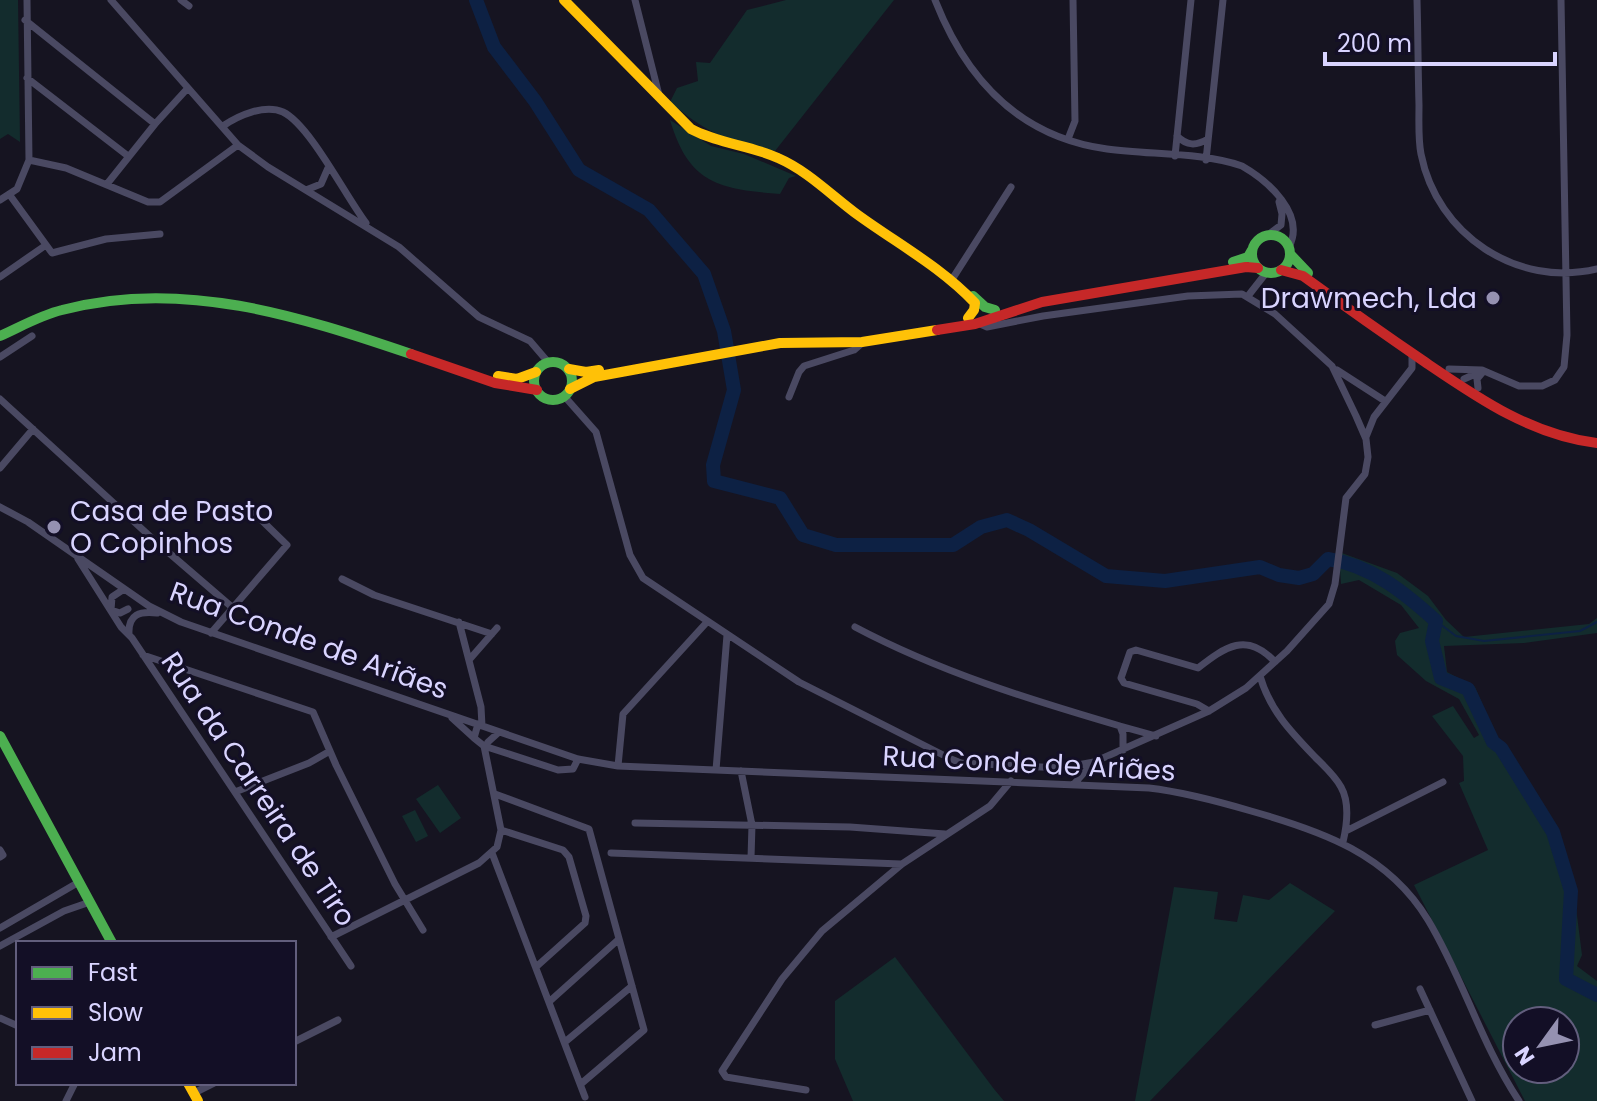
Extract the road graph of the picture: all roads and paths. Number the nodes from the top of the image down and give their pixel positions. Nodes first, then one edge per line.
1 (27, 0) edge
2 (111, 0) edge
3 (181, 0) edge
4 (564, 0) edge
5 (635, 0) edge
6 (935, 0) edge
7 (1073, 0) edge
8 (1191, 0) edge
9 (1223, 0) edge
10 (1417, 0) edge
11 (1561, 0) edge
12 (189, 6) dead end
13 (25, 20) junction
14 (27, 78) junction
15 (187, 89) junction
16 (660, 101) junction
17 (155, 124) junction
18 (223, 126) junction
19 (1177, 136) junction
20 (1068, 139) junction
21 (1208, 139) junction
22 (238, 145) junction
23 (128, 156) junction
24 (1175, 156) junction
25 (29, 160) junction
26 (1206, 160) junction
27 (328, 167) junction
28 (107, 184) junction
29 (1011, 187) dead end
30 (306, 190) junction
31 (9, 194) junction
32 (1277, 196) junction
33 (0, 200) edge
34 (370, 228) junction
35 (160, 234) dead end
36 (1269, 234) junction
37 (46, 245) junction
38 (1252, 250) junction
39 (1290, 251) junction
40 (1597, 269) edge
41 (1262, 270) junction
42 (1281, 270) junction
43 (1565, 273) junction
44 (0, 277) edge
45 (951, 281) junction
46 (964, 292) junction
47 (1248, 296) junction
48 (995, 310) junction
49 (973, 320) junction
50 (0, 333) edge
51 (32, 336) dead end
52 (1395, 341) junction
53 (862, 342) junction
54 (765, 343) junction
55 (1412, 353) junction
56 (0, 357) edge
57 (682, 358) junction
58 (548, 362) junction
59 (1332, 366) junction
60 (1433, 367) junction
61 (569, 369) junction
62 (1449, 369) junction
63 (536, 372) junction
64 (1488, 372) junction
65 (1409, 373) junction
66 (1464, 379) junction
67 (1478, 388) junction
68 (537, 390) junction
69 (568, 393) junction
70 (789, 397) dead end
71 (0, 399) edge
72 (1385, 401) junction
73 (33, 429) junction
74 (1366, 439) junction
75 (1597, 440) edge
76 (1, 463) edge
77 (247, 506) dead end
78 (0, 507) edge
79 (75, 555) junction
80 (342, 579) dead end
81 (127, 591) junction
82 (233, 608) junction
83 (128, 609) junction
84 (111, 610) junction
85 (163, 614) junction
86 (459, 622) junction
87 (707, 622) junction
88 (129, 626) junction
89 (855, 627) dead end
90 (211, 633) junction
91 (727, 635) junction
92 (130, 636) junction
93 (143, 655) junction
94 (469, 660) junction
95 (1275, 662) junction
96 (1260, 676) junction
97 (444, 711) junction
98 (1209, 711) junction
99 (482, 726) junction
100 (1120, 726) junction
101 (498, 733) junction
102 (0, 736) edge
103 (1156, 736) junction
104 (474, 738) junction
105 (486, 744) junction
106 (1123, 750) junction
107 (330, 751) junction
108 (578, 759) junction
109 (1094, 762) junction
110 (961, 763) junction
111 (982, 764) junction
112 (618, 766) junction
113 (1061, 768) junction
114 (716, 770) junction
115 (741, 771) junction
116 (963, 779) junction
117 (980, 780) junction
118 (1011, 781) junction
119 (1443, 782) dead end
120 (1058, 784) junction
121 (1073, 785) junction
122 (235, 792) junction
123 (495, 794) junction
124 (635, 823) dead end
125 (752, 825) junction
126 (501, 830) junction
127 (1346, 831) junction
128 (945, 834) junction
129 (1343, 842) junction
130 (0, 850) edge
131 (492, 853) junction
132 (611, 853) dead end
133 (0, 857) edge
134 (751, 858) junction
135 (902, 864) junction
136 (79, 882) junction
137 (403, 901) junction
138 (90, 902) junction
139 (0, 928) edge
140 (423, 930) dead end
141 (331, 937) junction
142 (619, 939) junction
143 (111, 941) edge
144 (0, 946) edge
145 (351, 966) dead end
146 (536, 967) junction
147 (632, 986) junction
148 (1420, 989) dead end
149 (550, 1001) junction
150 (1430, 1010) junction
151 (338, 1020) dead end
152 (1375, 1025) dead end
153 (296, 1041) edge
154 (565, 1042) junction
155 (582, 1083) junction
156 (806, 1090) dead end
157 (585, 1097) dead end
158 (1514, 1100) edge
159 (1472, 1101) edge

1 - 13 street
2 - 15 street
3 - 12 street
4 - 16 main road
5 - 16 street
6 - 20 street
7 - 20 street
8 - 19 street
9 - 21 street
10 - 43 street
11 - 43 street
13 - 14 street
13 - 17 street
14 - 23 street
14 - 25 street
15 - 17 street
15 - 18 street
16 - 45 main road
17 - 23 street
18 - 22 street
18 - 27 street
19 - 21 street
19 - 24 street
20 - 24 street
21 - 26 street
22 - 28 street
22 - 30 street
23 - 28 street
24 - 26 street
25 - 28 street
25 - 31 street
26 - 32 street
27 - 30 street
27 - 34 street
29 - 45 street
30 - 34 street
31 - 33 street
31 - 37 street
32 - 36 street
32 - 39 street
34 - 58 street
35 - 37 street
36 - 38 main road
36 - 39 main road
37 - 44 street
38 - 41 main road
38 - 48 main road
39 - 42 main road
39 - 62 main road
40 - 43 street
41 - 42 main road
41 - 47 street
41 - 49 main road
42 - 52 main road
43 - 64 street
45 - 46 main road
46 - 48 main road
46 - 49 main road
47 - 49 street
47 - 59 street
48 - 49 main road
49 - 53 main road
49 - 54 main road
50 - 63 main road
50 - 68 main road
51 - 56 street
52 - 55 main road
52 - 66 main road
53 - 54 main road
53 - 70 street
54 - 57 main road
55 - 60 main road
55 - 65 street
57 - 61 main road
57 - 69 main road
58 - 61 main road
58 - 63 main road
59 - 72 street
59 - 74 street
60 - 65 street
60 - 75 main road
61 - 69 main road
62 - 64 street
62 - 66 main road
63 - 68 main road
64 - 66 street
64 - 67 street
65 - 72 street
66 - 67 main road
67 - 75 main road
68 - 69 main road
69 - 87 street
71 - 73 street
72 - 74 street
73 - 76 street
73 - 82 street
74 - 95 street
77 - 82 street
78 - 79 street, Rua Conde de Ariães
79 - 81 street, Rua Conde de Ariães
79 - 84 street, Rua da Carreira de Tiro
80 - 86 street
81 - 83 street
81 - 84 street
81 - 85 street, Rua Conde de Ariães
82 - 90 street
83 - 84 street
83 - 88 street
84 - 92 street, Rua da Carreira de Tiro
85 - 88 street
85 - 90 street, Rua Conde de Ariães
86 - 94 street
86 - 94 street
87 - 91 street
87 - 112 street
88 - 92 street
89 - 100 street
90 - 97 street, Rua Conde de Ariães
91 - 110 street
91 - 114 street
92 - 93 street, Rua da Carreira de Tiro
93 - 107 street
93 - 122 street, Rua da Carreira de Tiro
94 - 99 street
95 - 96 street
95 - 98 street
96 - 98 street
96 - 127 street
97 - 99 street, Rua Conde de Ariães
97 - 104 street
98 - 103 street
99 - 101 street, Rua Conde de Ariães
99 - 104 street
99 - 105 street
100 - 103 street
100 - 106 street
101 - 105 street
101 - 108 street, Rua Conde de Ariães
102 - 136 main road
103 - 106 street
104 - 105 street
105 - 108 street, Rua Conde de Ariães
105 - 123 street
106 - 109 street
107 - 122 street
107 - 137 street
108 - 112 street, Rua Conde de Ariães
109 - 113 street
109 - 121 street
110 - 111 street
110 - 116 street
111 - 113 street
111 - 117 street
112 - 114 street, Rua Conde de Ariães
113 - 120 street
114 - 115 street, Rua Conde de Ariães
115 - 116 street, Rua Conde de Ariães
115 - 125 street
116 - 117 street, Rua Conde de Ariães
117 - 118 street, Rua Conde de Ariães
118 - 120 street, Rua Conde de Ariães
118 - 128 street
119 - 127 street
120 - 121 street, Rua Conde de Ariães
121 - 129 street, Rua Conde de Ariães
122 - 141 street, Rua da Carreira de Tiro
123 - 126 street
123 - 142 street
124 - 125 street
125 - 128 street
125 - 134 street
126 - 131 street
126 - 146 street
127 - 129 street
128 - 135 street
129 - 158 street, Rua Conde de Ariães
130 - 133 street
131 - 137 street
131 - 146 street
132 - 134 street
134 - 135 street
135 - 156 street
136 - 138 main road
136 - 139 street
137 - 140 street
137 - 141 street
138 - 143 main road
138 - 144 street
141 - 145 street, Rua da Carreira de Tiro
142 - 147 street
142 - 149 street
146 - 149 street
147 - 154 street
147 - 155 street
148 - 150 street
149 - 154 street
150 - 152 street
150 - 159 street
151 - 153 street
154 - 155 street
155 - 157 street

